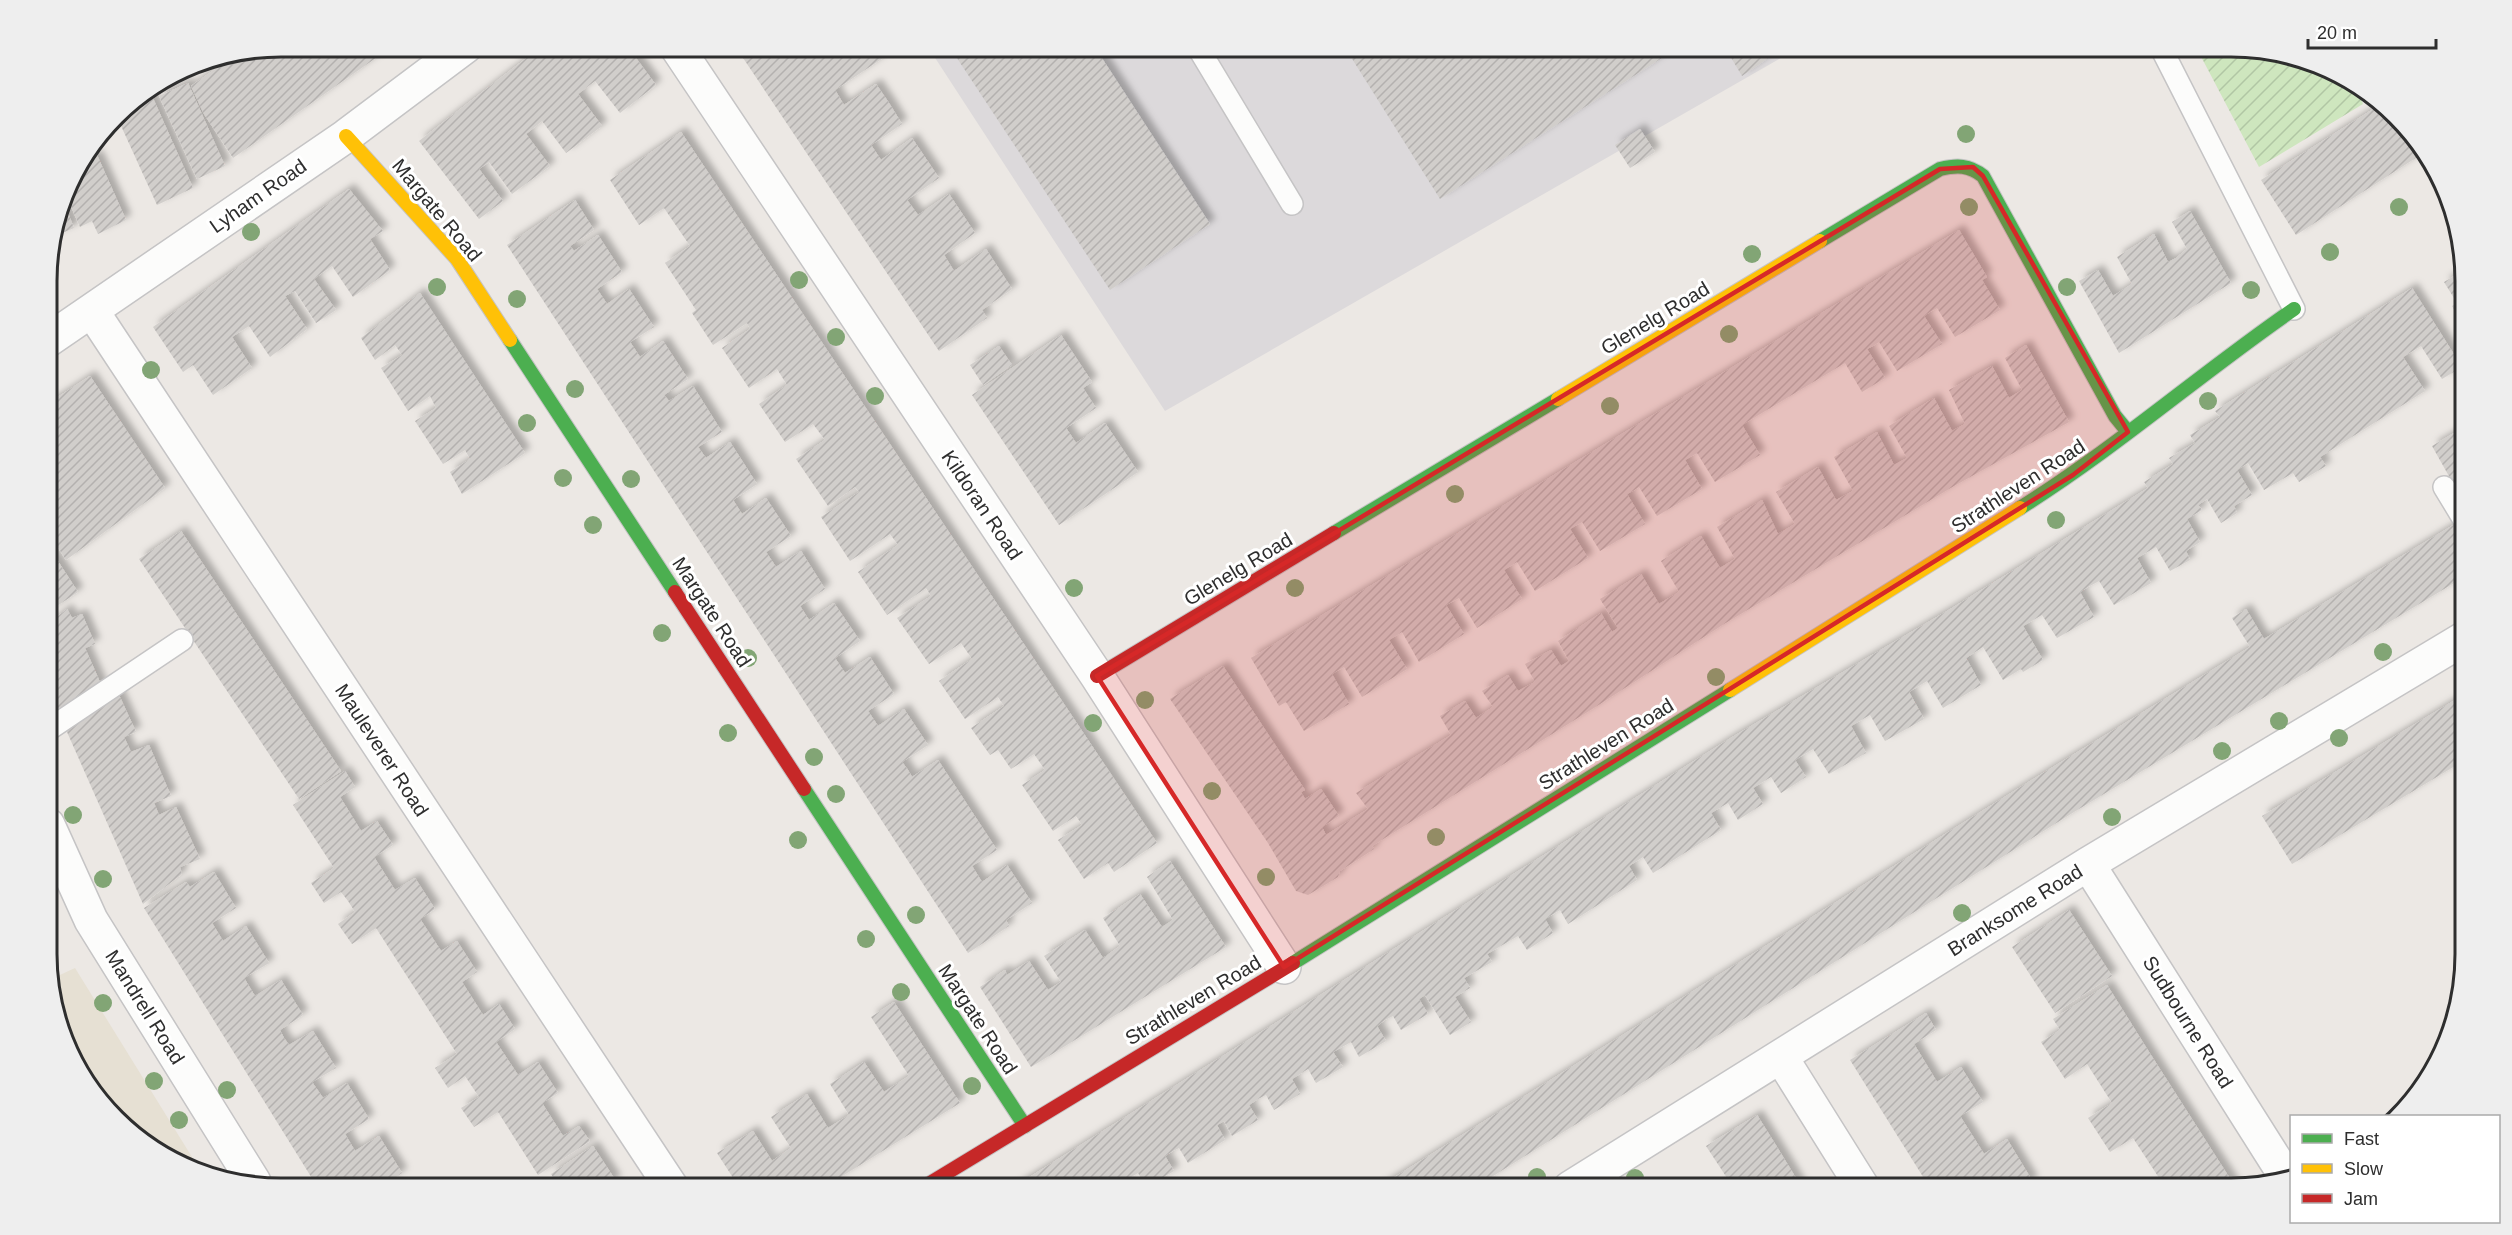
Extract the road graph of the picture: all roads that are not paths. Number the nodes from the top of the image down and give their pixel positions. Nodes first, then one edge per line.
1 (451, 57) edge
2 (682, 57) edge
3 (1204, 57) edge
4 (2166, 57) edge
5 (346, 136) junction
6 (1292, 204) dead end
7 (2294, 309) joint
8 (92, 311) junction
9 (57, 334) edge
10 (2128, 432) junction
11 (2444, 487) dead end
12 (2455, 505) edge
13 (182, 640) dead end
14 (2455, 644) edge
15 (1097, 676) junction
16 (57, 724) edge
17 (57, 845) edge
18 (2088, 864) junction
19 (1284, 967) junction
20 (1781, 1057) junction
21 (1025, 1126) junction
22 (2283, 1172) edge
23 (250, 1176) edge
24 (665, 1178) edge
25 (939, 1178) edge
26 (1586, 1178) edge
27 (1857, 1178) edge

1 - 5 street, Lyham Road
2 - 15 street, Kildoran Road
3 - 6 lane
4 - 7 lane
5 - 8 street, Lyham Road
5 - 21 street, Margate Road
7 - 10 street, Strathleven Road
8 - 9 street, Lyham Road
8 - 24 street, Mauleverer Road
10 - 15 street, Glenelg Road
10 - 19 street, Strathleven Road
11 - 12 lane
13 - 16 lane
14 - 18 street, Branksome Road
15 - 19 street, Kildoran Road
17 - 23 street, Mandrell Road
18 - 20 street, Branksome Road
18 - 22 street, Sudbourne Road
19 - 21 street, Strathleven Road
20 - 26 street, Branksome Road
20 - 27 street
21 - 25 street, Strathleven Road

